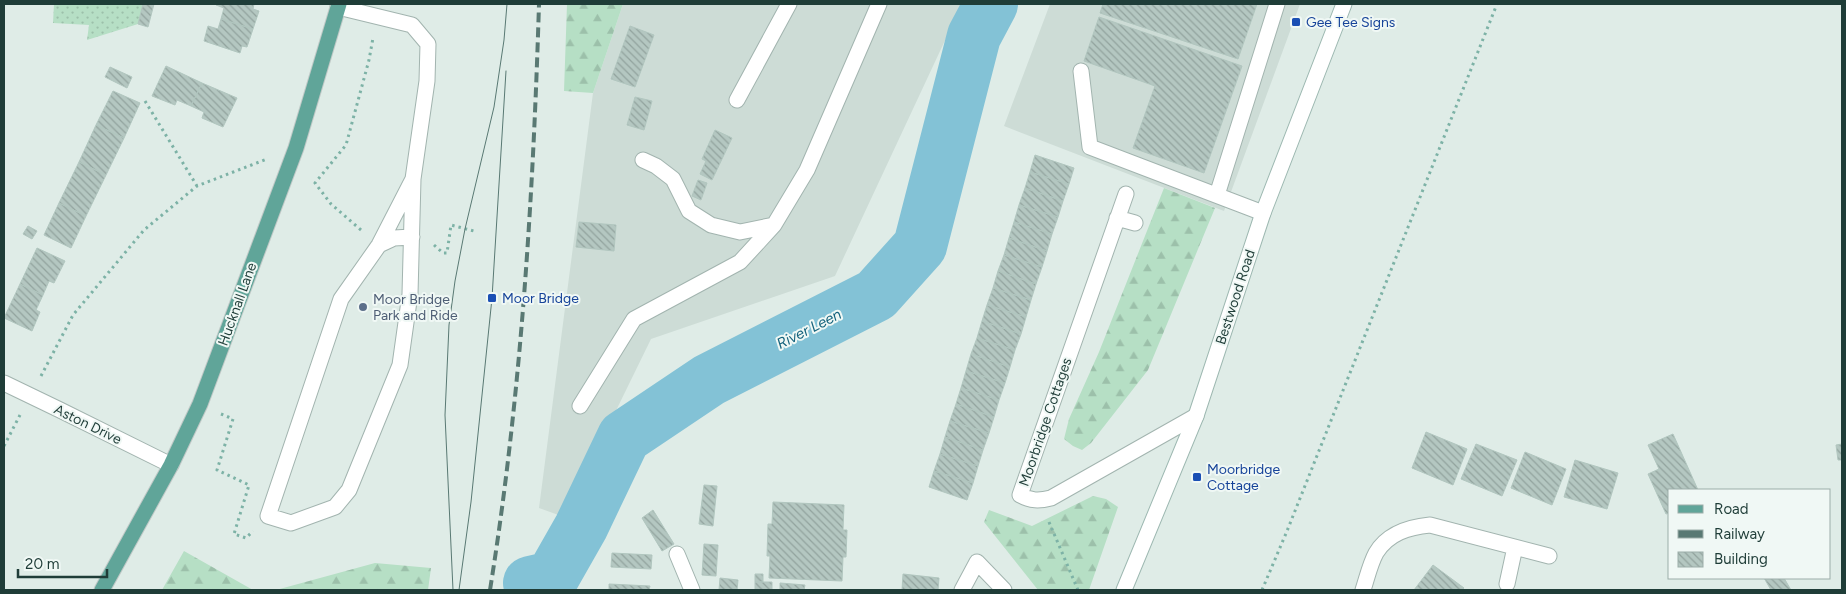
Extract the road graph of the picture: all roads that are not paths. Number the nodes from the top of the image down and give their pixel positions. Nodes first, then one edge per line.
1 (789, 4) edge
2 (879, 4) edge
3 (1276, 4) edge
4 (1344, 4) edge
5 (339, 5) edge
6 (1081, 71) dead end
7 (737, 100) dead end
8 (643, 160) dead end
9 (413, 179) junction
10 (1126, 194) dead end
11 (1217, 195) junction
12 (1263, 213) junction
13 (1117, 218) junction
14 (1135, 223) dead end
15 (774, 225) junction
16 (412, 237) junction
17 (379, 245) junction
18 (4, 383) edge
19 (580, 406) dead end
20 (1196, 416) junction
21 (171, 465) junction
22 (1515, 547) junction
23 (676, 554) dead end
24 (1549, 556) dead end
25 (1507, 584) dead end
26 (102, 590) edge
27 (692, 590) edge
28 (962, 590) edge
29 (1004, 590) edge
30 (1124, 590) edge
31 (1363, 590) edge

1 - 7 street
2 - 15 street
3 - 11 street
4 - 12 street, Bestwood Road
5 - 9 street
5 - 21 main road, Hucknall Lane
6 - 11 street
8 - 15 street
9 - 16 street
9 - 17 street
10 - 13 street, Moorbridge Cottages
11 - 12 street
12 - 20 street, Bestwood Road
13 - 14 street
13 - 20 street, Moorbridge Cottages
15 - 19 street
16 - 17 street
16 - 17 street
18 - 21 street, Aston Drive
20 - 30 street, Bestwood Road
21 - 26 main road, Hucknall Lane
22 - 24 street
22 - 25 street
22 - 31 street
23 - 27 street
28 - 29 street

